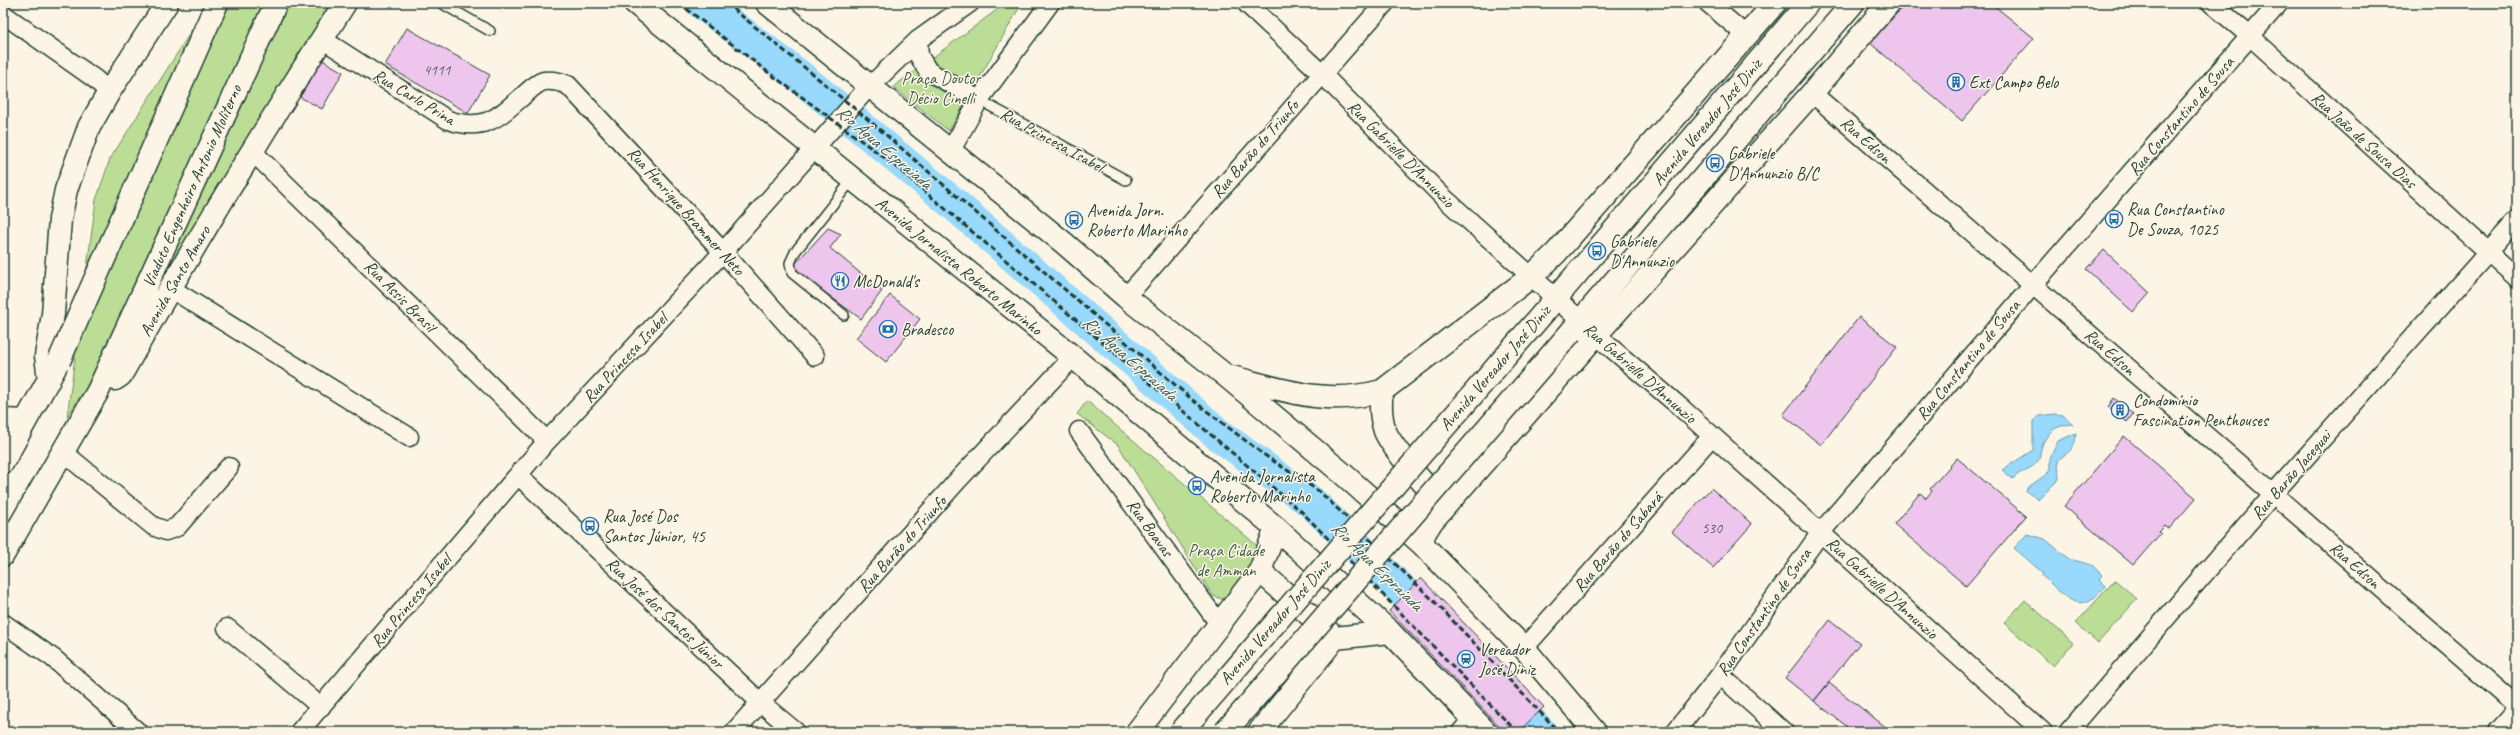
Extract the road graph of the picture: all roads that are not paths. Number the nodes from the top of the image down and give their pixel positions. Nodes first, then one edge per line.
1 (167, 3) edge
2 (217, 3) edge
3 (276, 3) edge
4 (345, 3) edge
5 (441, 3) edge
6 (635, 3) edge
7 (767, 3) edge
8 (970, 3) edge
9 (1050, 3) edge
10 (1246, 3) edge
11 (1385, 3) edge
12 (1708, 3) edge
13 (1775, 3) edge
14 (1808, 3) edge
15 (1852, 3) edge
16 (1889, 3) edge
17 (2211, 3) edge
18 (2279, 3) edge
19 (3, 14) edge
20 (490, 31) dead end
21 (1747, 36) junction
22 (2251, 37) junction
23 (322, 40) junction
24 (918, 40) junction
25 (1322, 74) junction
26 (548, 81) joint
27 (867, 89) junction
28 (108, 92) junction
29 (1812, 93) junction
30 (978, 100) junction
31 (815, 146) junction
32 (252, 151) junction
33 (950, 152) junction
34 (852, 180) junction
35 (1126, 180) dead end
36 (2517, 220) edge
37 (723, 252) junction
38 (2488, 254) junction
39 (1532, 276) junction
40 (2517, 278) edge
41 (2032, 285) junction
42 (170, 288) junction
43 (1126, 297) junction
44 (1550, 304) junction
45 (844, 315) dead end
46 (1583, 330) junction
47 (815, 356) dead end
48 (1073, 357) junction
49 (1224, 375) junction
50 (48, 380) junction
51 (98, 391) junction
52 (1382, 391) junction
53 (3, 418) edge
54 (27, 419) junction
55 (3, 427) edge
56 (1079, 431) dead end
57 (1712, 436) junction
58 (409, 437) dead end
59 (547, 441) junction
60 (63, 452) junction
61 (7, 455) edge
62 (229, 467) dead end
63 (518, 475) junction
64 (2273, 494) junction
65 (1454, 496) junction
66 (1276, 528) junction
67 (1821, 532) junction
68 (1422, 544) junction
69 (3, 555) edge
70 (1260, 571) junction
71 (3, 623) edge
72 (1220, 625) junction
73 (226, 628) dead end
74 (1390, 632) junction
75 (1335, 638) junction
76 (1524, 648) junction
77 (1720, 675) junction
78 (761, 702) junction
79 (2517, 706) edge
80 (321, 707) junction
81 (2517, 713) edge
82 (1473, 727) edge
83 (138, 732) edge
84 (300, 732) edge
85 (734, 732) edge
86 (796, 732) edge
87 (1137, 732) edge
88 (1181, 732) edge
89 (1225, 732) edge
90 (1259, 732) edge
91 (1595, 732) edge
92 (1675, 732) edge
93 (1784, 732) edge
94 (2043, 732) edge
95 (2068, 732) edge
96 (2500, 732) edge

1 - 28 main road
2 - 50 main road, bridge
3 - 51 main road, Viaduto Engenheiro Antonio Moliterno
4 - 23 main road, Avenida Santo Amaro
5 - 20 lane
6 - 31 main road, Avenida Jornalista Roberto Marinho
7 - 27 main road
8 - 24 street, Rua Princesa Isabel
9 - 30 street, Rua Princesa Isabel
10 - 25 street, Rua Gabrielle D'Annunzio
11 - 25 street, Rua Barão do Triunfo
12 - 21 street
13 - 21 main road, Avenida Vereador José Diniz
14 - 44 main road, Avenida Vereador José Diniz
15 - 46 main road, Avenida Vereador José Diniz
16 - 29 main road, Avenida Vereador José Diniz
17 - 22 street, Rua João de Sousa Dias
18 - 22 street, Rua Constantino de Sousa
19 - 28 street
21 - 39 main road, Avenida Vereador José Diniz
22 - 38 street, Rua João de Sousa Dias
22 - 41 street, Rua Constantino de Sousa
23 - 26 street, Rua Carlo Prina
23 - 32 main road, Avenida Santo Amaro
24 - 27 street, Rua Princesa Isabel
24 - 30 street
25 - 39 street, Rua Gabrielle D'Annunzio
25 - 43 street, Rua Barão do Triunfo
26 - 37 street, Rua Henrique Brammer Neto
27 - 31 street, Rua Princesa Isabel
27 - 33 main road
28 - 50 main road
29 - 41 street, Rua Edson
29 - 46 main road, Avenida Vereador José Diniz
30 - 33 street, Rua Princesa Isabel
30 - 35 lane, Rua Princesa Isabel
31 - 34 main road, Avenida Jornalista Roberto Marinho
31 - 37 street, Rua Princesa Isabel
32 - 42 main road, Avenida Santo Amaro
32 - 59 street, Rua Assis Brasil
33 - 43 main road
34 - 45 lane
34 - 48 main road, Avenida Jornalista Roberto Marinho
36 - 38 street, Rua Barão Jaceguai
37 - 47 street, Rua Henrique Brammer Neto
37 - 59 street, Rua Princesa Isabel
38 - 40 street, Rua João de Sousa Dias
38 - 64 street, Rua Barão Jaceguai
39 - 44 street, Rua Gabrielle D'Annunzio
39 - 52 main road, Avenida Vereador José Diniz
41 - 64 street, Rua Edson
41 - 67 street, Rua Constantino de Sousa
42 - 51 main road, Avenida Santo Amaro
42 - 58 street
43 - 49 main road
44 - 46 street, Rua Gabrielle D'Annunzio
44 - 88 main road, Avenida Vereador José Diniz, bridge
46 - 57 street, Rua Gabrielle D'Annunzio
46 - 65 main road
46 - 89 main road, Avenida Vereador José Diniz, bridge
48 - 66 main road, Avenida Jornalista Roberto Marinho
48 - 78 street, Rua Barão do Triunfo
49 - 52 main road
49 - 68 main road
50 - 54 main road
51 - 60 main road, Avenida Santo Amaro
52 - 65 main road
53 - 54 street
54 - 61 main road
55 - 61 street
56 - 72 street, Rua Boavas
57 - 67 street, Rua Gabrielle D'Annunzio
57 - 76 street, Rua Barão do Sabará
59 - 63 street, Rua Princesa Isabel
60 - 62 street
60 - 69 main road, Avenida Santo Amaro
63 - 78 street, Rua José dos Santos Júnior
63 - 80 street, Rua Princesa Isabel
64 - 79 street, Rua Edson
64 - 95 street, Rua Barão Jaceguai
65 - 68 main road
66 - 70 main road
66 - 74 main road, Avenida Jornalista Roberto Marinho
67 - 77 street, Rua Constantino de Sousa
67 - 94 street, Rua Gabrielle D'Annunzio
68 - 76 main road
70 - 72 main road
70 - 75 main road
71 - 83 street
72 - 87 main road
73 - 80 street
74 - 75 main road
74 - 82 main road, Avenida Jornalista Roberto Marinho
75 - 90 main road
76 - 91 main road
77 - 92 street, Rua Constantino de Sousa
77 - 93 street
78 - 85 street, Rua Barão do Triunfo
78 - 86 street, Rua José dos Santos Júnior
80 - 84 street, Rua Princesa Isabel
81 - 96 main road

